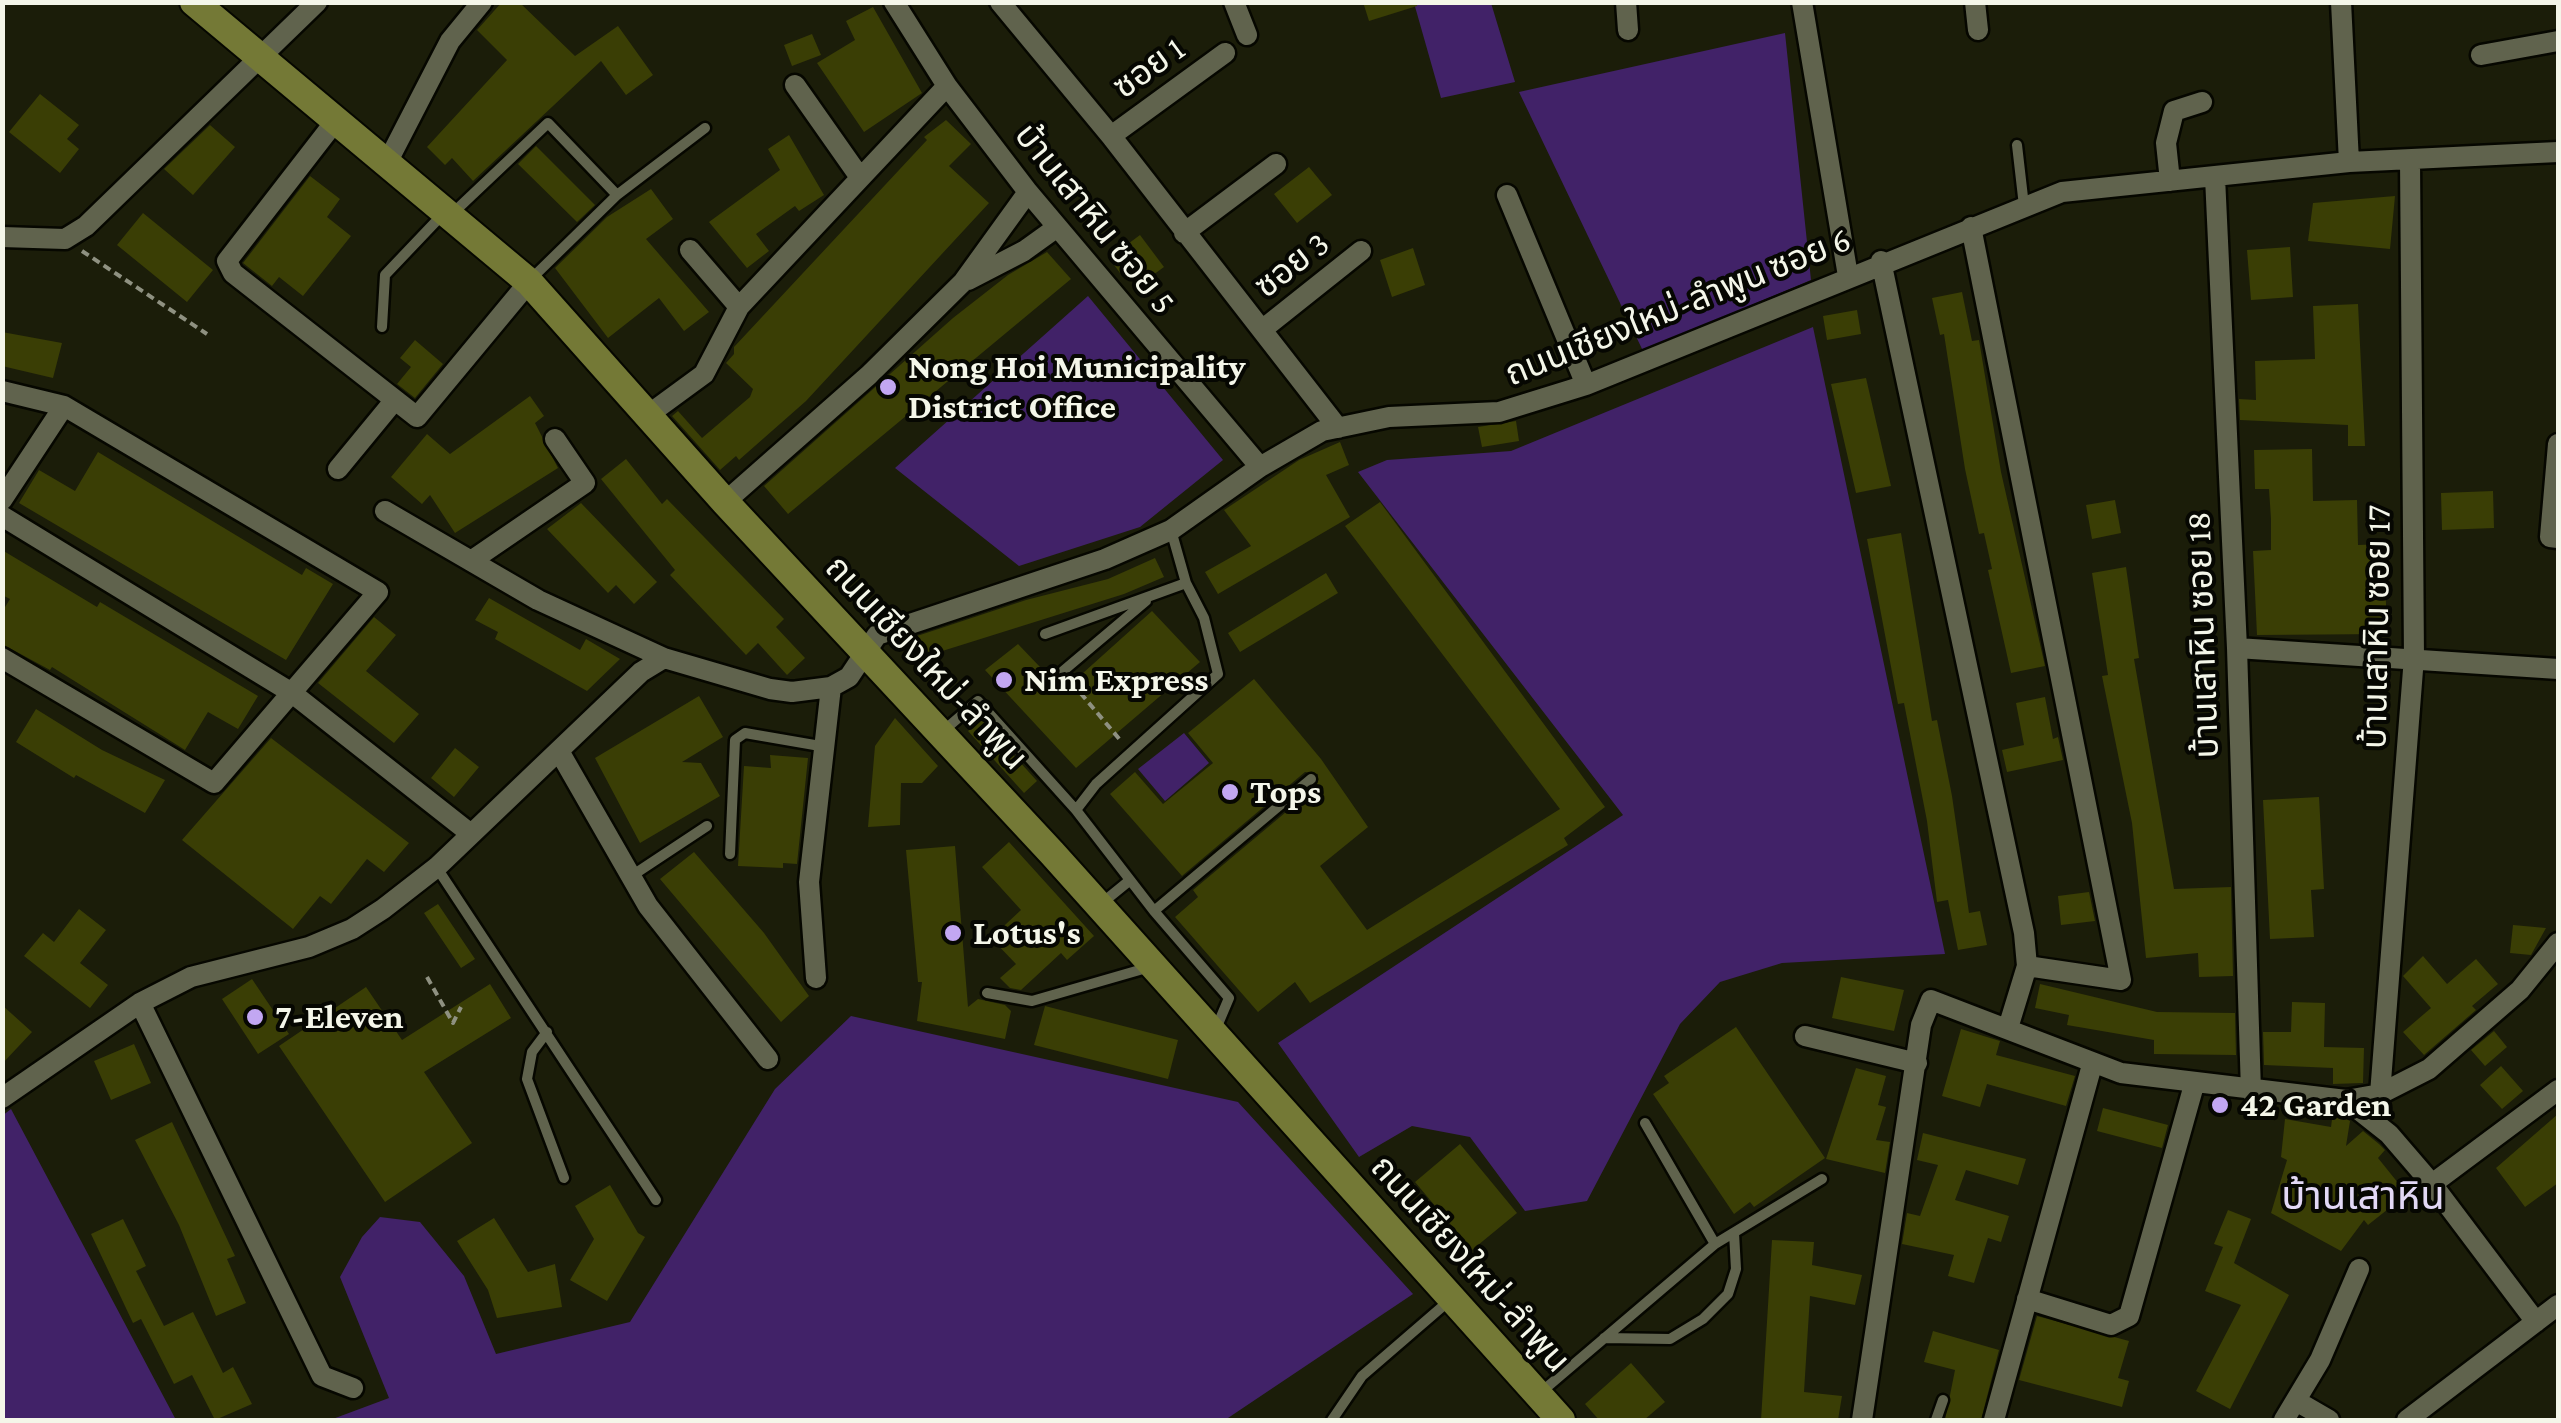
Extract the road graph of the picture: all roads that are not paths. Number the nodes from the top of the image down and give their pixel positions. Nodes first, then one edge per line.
1 (194, 2) edge
2 (317, 2) edge
3 (482, 2) edge
4 (894, 2) edge
5 (1000, 2) edge
6 (1234, 2) edge
7 (1626, 2) edge
8 (1802, 2) edge
9 (1975, 2) edge
10 (2341, 2) edge
11 (1628, 30) dead end
12 (1978, 30) dead end
13 (1247, 35) dead end
14 (2558, 41) edge
15 (1225, 53) dead end
16 (2482, 55) dead end
17 (264, 57) junction
18 (795, 85) dead end
19 (947, 86) junction
20 (2202, 102) dead end
21 (337, 119) junction
22 (705, 128) dead end
23 (1111, 136) junction
24 (2017, 146) dead end
25 (2558, 152) edge
26 (2410, 160) junction
27 (388, 161) junction
28 (2350, 162) junction
29 (1276, 164) dead end
30 (860, 176) junction
31 (2215, 178) junction
32 (2170, 181) junction
33 (1028, 192) junction
34 (617, 195) junction
35 (1508, 195) dead end
36 (2024, 206) junction
37 (450, 211) junction
38 (1971, 227) junction
39 (1056, 228) junction
40 (1184, 234) junction
41 (2, 237) edge
42 (690, 250) dead end
43 (1361, 252) dead end
44 (1881, 262) junction
45 (1848, 276) junction
46 (528, 282) junction
47 (963, 282) junction
48 (738, 307) junction
49 (382, 327) dead end
50 (1263, 329) junction
51 (1586, 385) junction
52 (2, 391) edge
53 (394, 401) junction
54 (64, 406) junction
55 (648, 416) junction
56 (1338, 428) junction
57 (555, 439) dead end
58 (2558, 444) edge
59 (1260, 468) junction
60 (338, 469) dead end
61 (2, 500) edge
62 (725, 502) junction
63 (385, 512) dead end
64 (2, 516) edge
65 (1171, 530) junction
66 (2554, 538) edge
67 (472, 561) junction
68 (1186, 583) junction
69 (1155, 594) junction
70 (1045, 634) dead end
71 (2237, 648) junction
72 (868, 655) junction
73 (2414, 657) junction
74 (2, 658) edge
75 (664, 658) junction
76 (2558, 669) edge
77 (1063, 672) road end
78 (831, 687) junction
79 (292, 693) junction
80 (941, 732) junction
81 (827, 747) junction
82 (559, 751) junction
83 (1310, 780) dead end
84 (1076, 810) junction
85 (708, 826) dead end
86 (471, 834) junction
87 (730, 854) dead end
88 (437, 867) junction
89 (630, 877) junction
90 (1129, 880) junction
91 (1097, 906) junction
92 (1154, 911) junction
93 (2558, 943) edge
94 (2027, 966) junction
95 (1151, 967) junction
96 (816, 978) dead end
97 (987, 993) dead end
98 (140, 1004) junction
99 (2008, 1028) junction
100 (548, 1032) junction
101 (1214, 1034) junction
102 (1805, 1036) dead end
103 (768, 1059) dead end
104 (1917, 1063) junction
105 (2092, 1065) junction
106 (2194, 1085) junction
107 (2558, 1090) edge
108 (2250, 1091) junction
109 (2380, 1094) junction
110 (2, 1098) edge
111 (2346, 1100) junction
112 (1645, 1123) dead end
113 (564, 1178) dead end
114 (1822, 1179) dead end
115 (2432, 1184) junction
116 (656, 1200) dead end
117 (1734, 1234) junction
118 (1715, 1244) junction
119 (2359, 1269) dead end
120 (1451, 1299) junction
121 (2027, 1299) junction
122 (2558, 1305) edge
123 (2536, 1322) junction
124 (1604, 1338) junction
125 (352, 1388) dead end
126 (1538, 1395) junction
127 (1943, 1400) dead end
128 (2298, 1402) junction
129 (1332, 1420) edge
130 (1560, 1420) edge
131 (1862, 1420) edge
132 (1936, 1420) edge
133 (1994, 1420) edge
134 (2284, 1420) edge
135 (2329, 1420) edge
136 (2407, 1420) edge

1 - 17 main road, ถนนเชียงใหม่-ลำพูน
2 - 17 street
3 - 27 street
4 - 19 street, บ้านเสาหิน ซอย 5
5 - 23 street
6 - 13 street
7 - 11 street
8 - 45 street
9 - 12 street
10 - 28 street
14 - 16 street
15 - 23 street, ซอย 1
17 - 21 main road, ถนนเชียงใหม่-ลำพูน
17 - 41 street
18 - 30 street
19 - 30 street
19 - 33 street, บ้านเสาหิน ซอย 5
20 - 32 street
21 - 27 main road, ถนนเชียงใหม่-ลำพูน
21 - 53 street
22 - 34 lane
23 - 40 street
24 - 36 lane
25 - 26 street, ถนนเชียงใหม่-ลำพูน ซอย 6
26 - 28 street, ถนนเชียงใหม่-ลำพูน ซอย 6
26 - 73 street, บ้านเสาหิน ซอย 17
27 - 37 main road, ถนนเชียงใหม่-ลำพูน
28 - 31 street, ถนนเชียงใหม่-ลำพูน ซอย 6
29 - 40 street
30 - 48 street
31 - 32 street, ถนนเชียงใหม่-ลำพูน ซอย 6
31 - 71 street, บ้านเสาหิน ซอย 18
32 - 36 street, ถนนเชียงใหม่-ลำพูน ซอย 6
33 - 39 street, บ้านเสาหิน ซอย 5
33 - 47 street
34 - 37 lane
34 - 46 lane
35 - 51 street
36 - 38 street, ถนนเชียงใหม่-ลำพูน ซอย 6
37 - 46 main road, ถนนเชียงใหม่-ลำพูน
37 - 49 lane
38 - 44 street, ถนนเชียงใหม่-ลำพูน ซอย 6
38 - 94 street
39 - 47 street
39 - 59 street, บ้านเสาหิน ซอย 5
40 - 50 street
42 - 48 street
43 - 50 street, ซอย 3
44 - 45 street, ถนนเชียงใหม่-ลำพูน ซอย 6
44 - 94 street
45 - 51 street, ถนนเชียงใหม่-ลำพูน ซอย 6
46 - 53 street
46 - 55 main road, ถนนเชียงใหม่-ลำพูน
47 - 62 street
48 - 55 street
50 - 56 street
51 - 56 street, ถนนเชียงใหม่-ลำพูน ซอย 6
52 - 54 street
53 - 60 street
54 - 61 street
54 - 79 street
55 - 62 main road, ถนนเชียงใหม่-ลำพูน
56 - 59 street, ถนนเชียงใหม่-ลำพูน ซอย 6
57 - 67 street
58 - 66 street
59 - 65 street, ถนนเชียงใหม่-ลำพูน ซอย 6
62 - 72 main road, ถนนเชียงใหม่-ลำพูน
63 - 67 street
64 - 79 street
65 - 68 lane
65 - 72 street, ถนนเชียงใหม่-ลำพูน ซอย 6
67 - 75 street
68 - 69 lane
68 - 84 lane
69 - 70 lane
69 - 77 lane
71 - 73 street
71 - 108 street, บ้านเสาหิน ซอย 18
72 - 78 street, ถนนเชียงใหม่-ลำพูน ซอย 6
72 - 80 main road, ถนนเชียงใหม่-ลำพูน
73 - 76 street
73 - 109 street, บ้านเสาหิน ซอย 17
74 - 79 street
75 - 78 street
75 - 82 street
78 - 81 street
79 - 86 street
80 - 84 lane
80 - 91 main road, ถนนเชียงใหม่-ลำพูน
81 - 87 lane
81 - 96 street
82 - 86 street
82 - 89 street
83 - 92 lane
84 - 90 lane
85 - 89 lane
86 - 88 street
88 - 98 street
88 - 100 lane
89 - 103 street
90 - 91 lane
90 - 92 lane
91 - 95 main road, ถนนเชียงใหม่-ลำพูน
92 - 101 lane
93 - 109 street
94 - 99 street
95 - 97 lane
95 - 101 main road, ถนนเชียงใหม่-ลำพูน
98 - 110 street
98 - 125 street
99 - 104 street
99 - 105 street
100 - 113 lane
100 - 116 lane
101 - 120 main road, ถนนเชียงใหม่-ลำพูน
102 - 104 street
104 - 131 street
105 - 106 street
105 - 121 street
106 - 108 street
106 - 121 street
107 - 115 street
108 - 111 street
109 - 111 street
111 - 115 street
112 - 118 lane
114 - 117 lane
115 - 123 street
117 - 118 lane
117 - 124 lane
118 - 124 lane
119 - 128 street
120 - 126 main road, ถนนเชียงใหม่-ลำพูน
120 - 129 lane
121 - 133 street
122 - 123 street
123 - 136 street
124 - 126 lane
126 - 130 main road, ถนนเชียงใหม่-ลำพูน
127 - 132 lane
128 - 134 street
128 - 135 street

